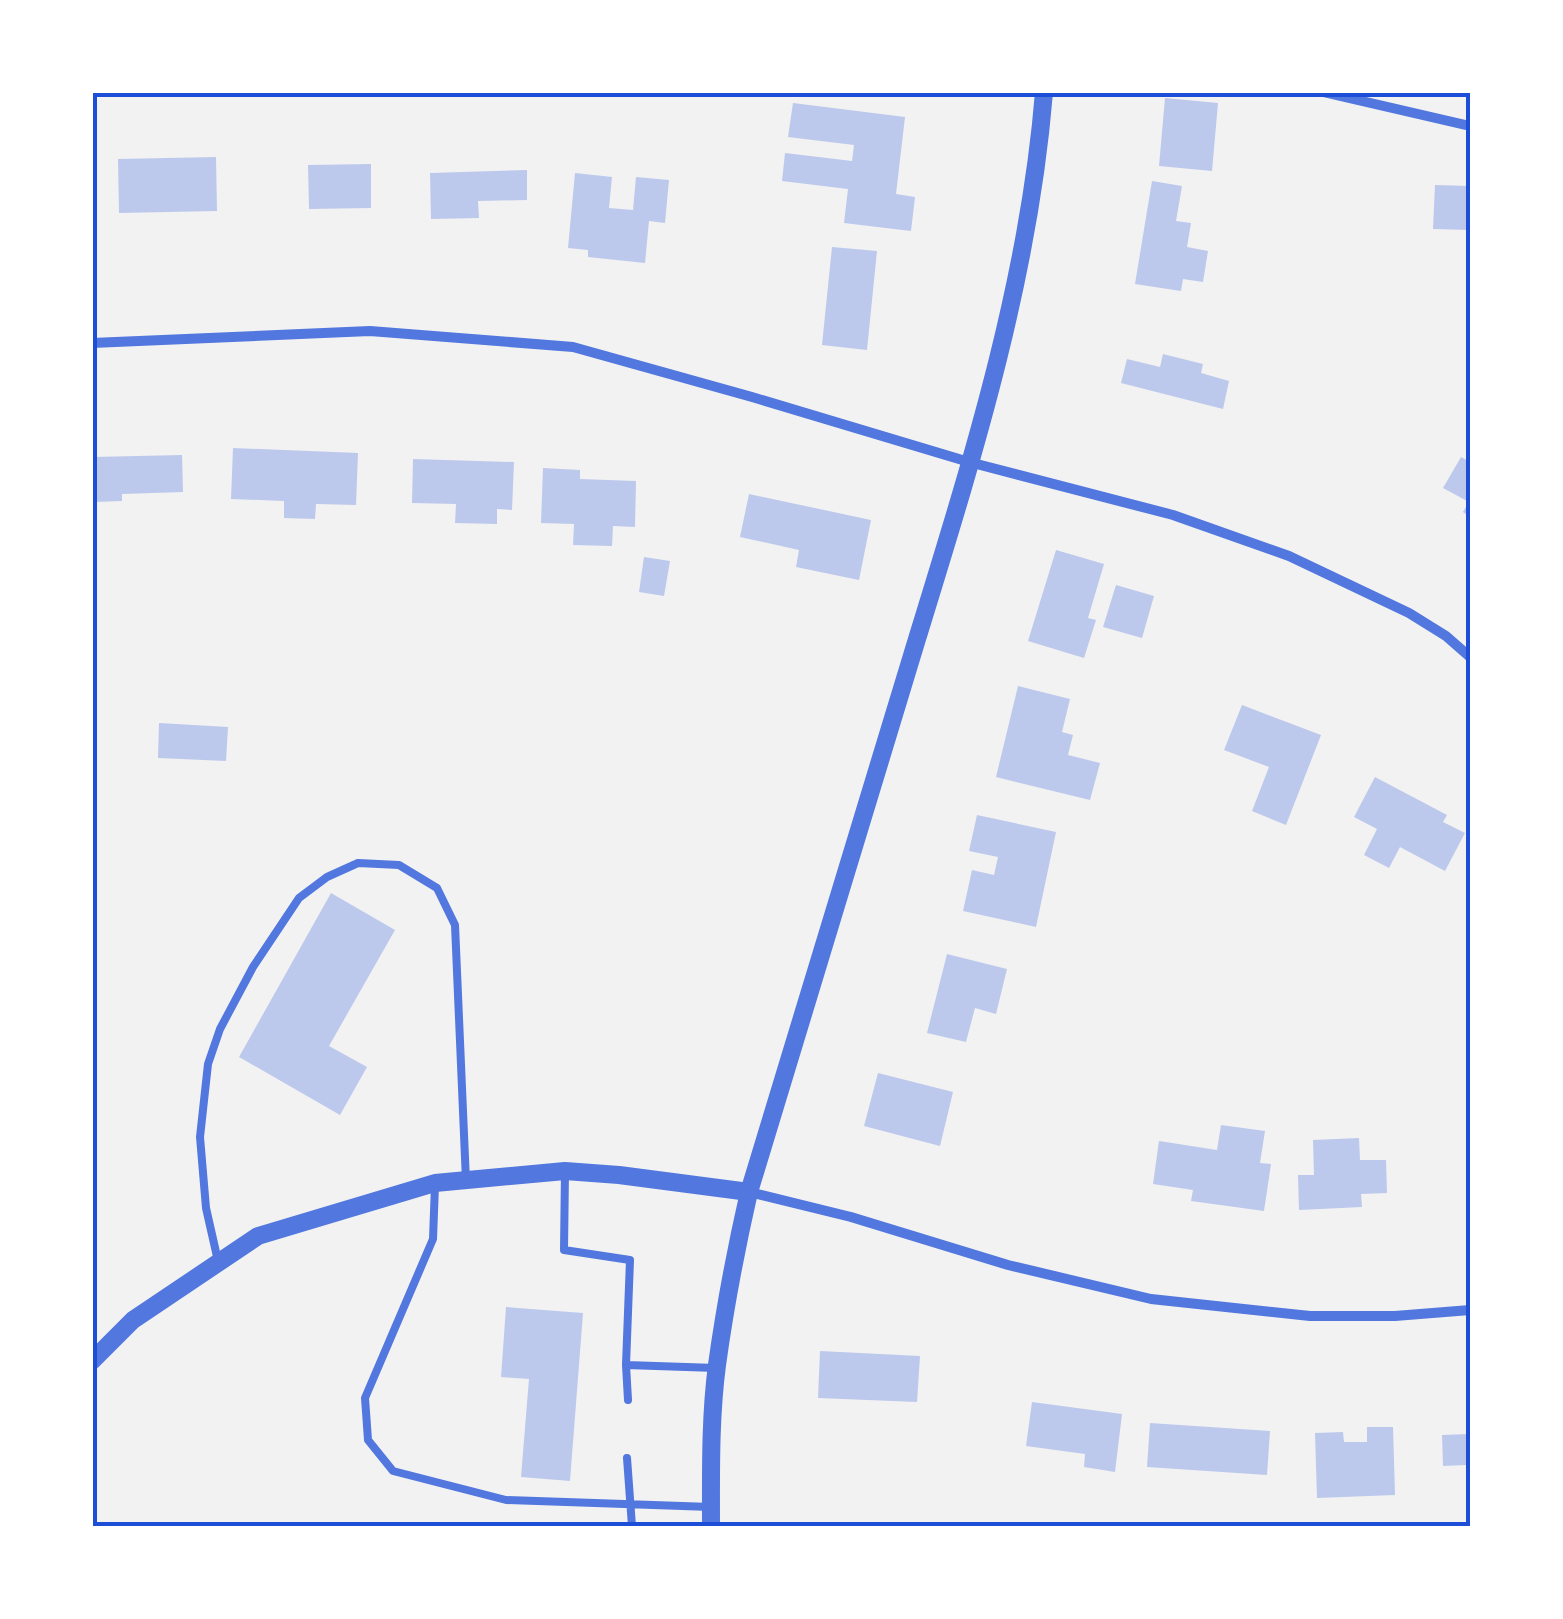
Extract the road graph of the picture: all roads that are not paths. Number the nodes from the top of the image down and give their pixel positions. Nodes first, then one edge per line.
1 (1044, 92) edge
2 (1324, 92) edge
3 (1470, 126) edge
4 (92, 343) edge
5 (969, 462) junction
6 (1470, 658) edge
7 (565, 1171) junction
8 (466, 1181) junction
9 (435, 1183) junction
10 (749, 1192) junction
11 (218, 1262) junction
12 (1470, 1310) edge
13 (92, 1361) edge
14 (626, 1364) junction
15 (716, 1368) junction
16 (628, 1400) dead end
17 (627, 1458) dead end
18 (631, 1504) junction
19 (711, 1517) edge
20 (632, 1526) edge

1 - 5 street
2 - 3 street
4 - 5 street
5 - 6 street
5 - 10 street
7 - 8 street
7 - 10 street
7 - 14 lane
8 - 9 street
8 - 11 lane
9 - 11 street
9 - 18 lane
10 - 12 street
10 - 15 street
11 - 13 street
14 - 15 lane
14 - 16 lane
15 - 19 street
17 - 18 lane
18 - 19 lane
18 - 20 lane

